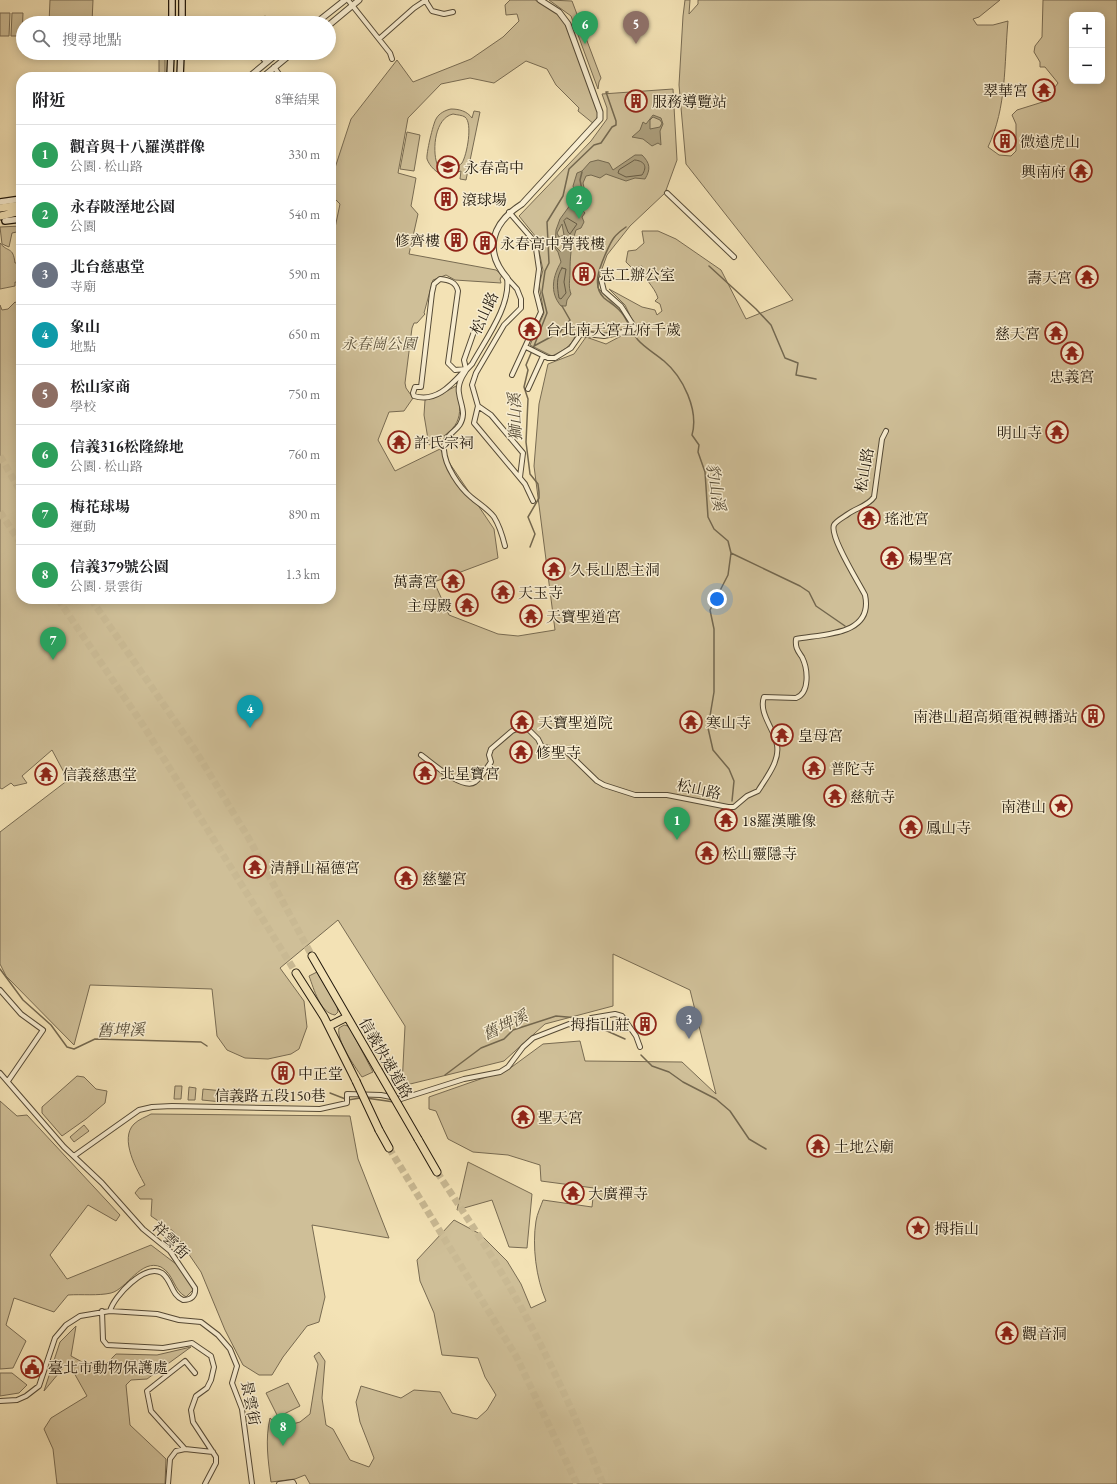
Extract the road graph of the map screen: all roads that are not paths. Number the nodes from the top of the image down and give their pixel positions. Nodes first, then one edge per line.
1 (172, 0) edge
2 (182, 0) edge
3 (346, 0) edge
4 (359, 0) edge
5 (425, 0) edge
6 (540, 0) edge
7 (352, 6) junction
8 (453, 12) dead end
9 (172, 16) edge
10 (182, 16) edge
11 (325, 16) edge
12 (336, 19) edge
13 (379, 39) junction
14 (171, 60) edge
15 (181, 60) edge
16 (269, 60) edge
17 (283, 60) edge
18 (392, 60) dead end
19 (266, 62) joint
20 (274, 67) junction
21 (170, 72) edge
22 (180, 72) edge
23 (255, 72) edge
24 (268, 72) edge
25 (278, 72) edge
26 (667, 193) dead end
27 (16, 200) edge
28 (0, 202) edge
29 (16, 207) edge
30 (0, 208) edge
31 (16, 209) edge
32 (509, 212) junction
33 (3, 218) edge
34 (16, 219) edge
35 (734, 258) dead end
36 (507, 278) junction
37 (598, 283) dead end
38 (477, 323) dead end
39 (526, 347) junction
40 (543, 356) junction
41 (466, 369) junction
42 (455, 370) junction
43 (512, 375) dead end
44 (459, 376) junction
45 (461, 382) junction
46 (528, 389) dead end
47 (478, 406) junction
48 (886, 431) dead end
49 (520, 477) junction
50 (533, 501) dead end
51 (504, 546) dead end
52 (421, 755) dead end
53 (312, 956) tunnel mouth
54 (296, 973) tunnel mouth
55 (0, 990) edge
56 (347, 1017) junction
57 (329, 1026) junction
58 (640, 1047) dead end
59 (0, 1074) edge
60 (8, 1081) junction
61 (389, 1148) tunnel mouth
62 (74, 1156) junction
63 (437, 1172) tunnel mouth
64 (102, 1311) junction
65 (110, 1311) junction
66 (195, 1372) dead end
67 (0, 1401) edge
68 (185, 1449) junction
69 (213, 1452) junction
70 (168, 1484) edge
71 (205, 1484) edge
72 (252, 1484) edge
73 (278, 1484) edge
74 (294, 1484) edge

1 - 9 main road
2 - 10 main road
3 - 7 street
3 - 11 street
4 - 7 street
5 - 8 street
5 - 13 street
6 - 32 street, 松山路
7 - 12 street
7 - 13 street
13 - 18 street
14 - 21 main road
15 - 22 main road
16 - 19 street
17 - 20 street
19 - 23 street
20 - 24 street
20 - 25 street
26 - 35 street
27 - 28 main road
29 - 30 highway
31 - 33 highway
32 - 36 street, 松山路
32 - 39 street
33 - 34 main road
36 - 41 street, 松山路
36 - 47 street
37 - 40 street
38 - 41 street
39 - 40 street
39 - 43 street
40 - 46 street
41 - 42 street
41 - 44 street
41 - 45 street, 松山路
42 - 44 street
42 - 44 street
44 - 45 street
45 - 51 street, 松山路
47 - 49 street
47 - 49 street
48 - 52 street, 松山路
49 - 50 street
53 - 56 highway, 信義快速道路
54 - 57 highway
55 - 60 street
56 - 57 highway
56 - 63 highway, 信義快速道路, bridge
57 - 61 highway, bridge
58 - 62 street, 信義路五段150巷
59 - 60 street
60 - 62 street
62 - 65 street, 祥雲街
64 - 65 street, 景雲街
64 - 67 street, 景雲街
64 - 69 street
65 - 72 street, 景雲街
66 - 68 street
68 - 69 street
68 - 70 street
69 - 71 street
73 - 74 street

